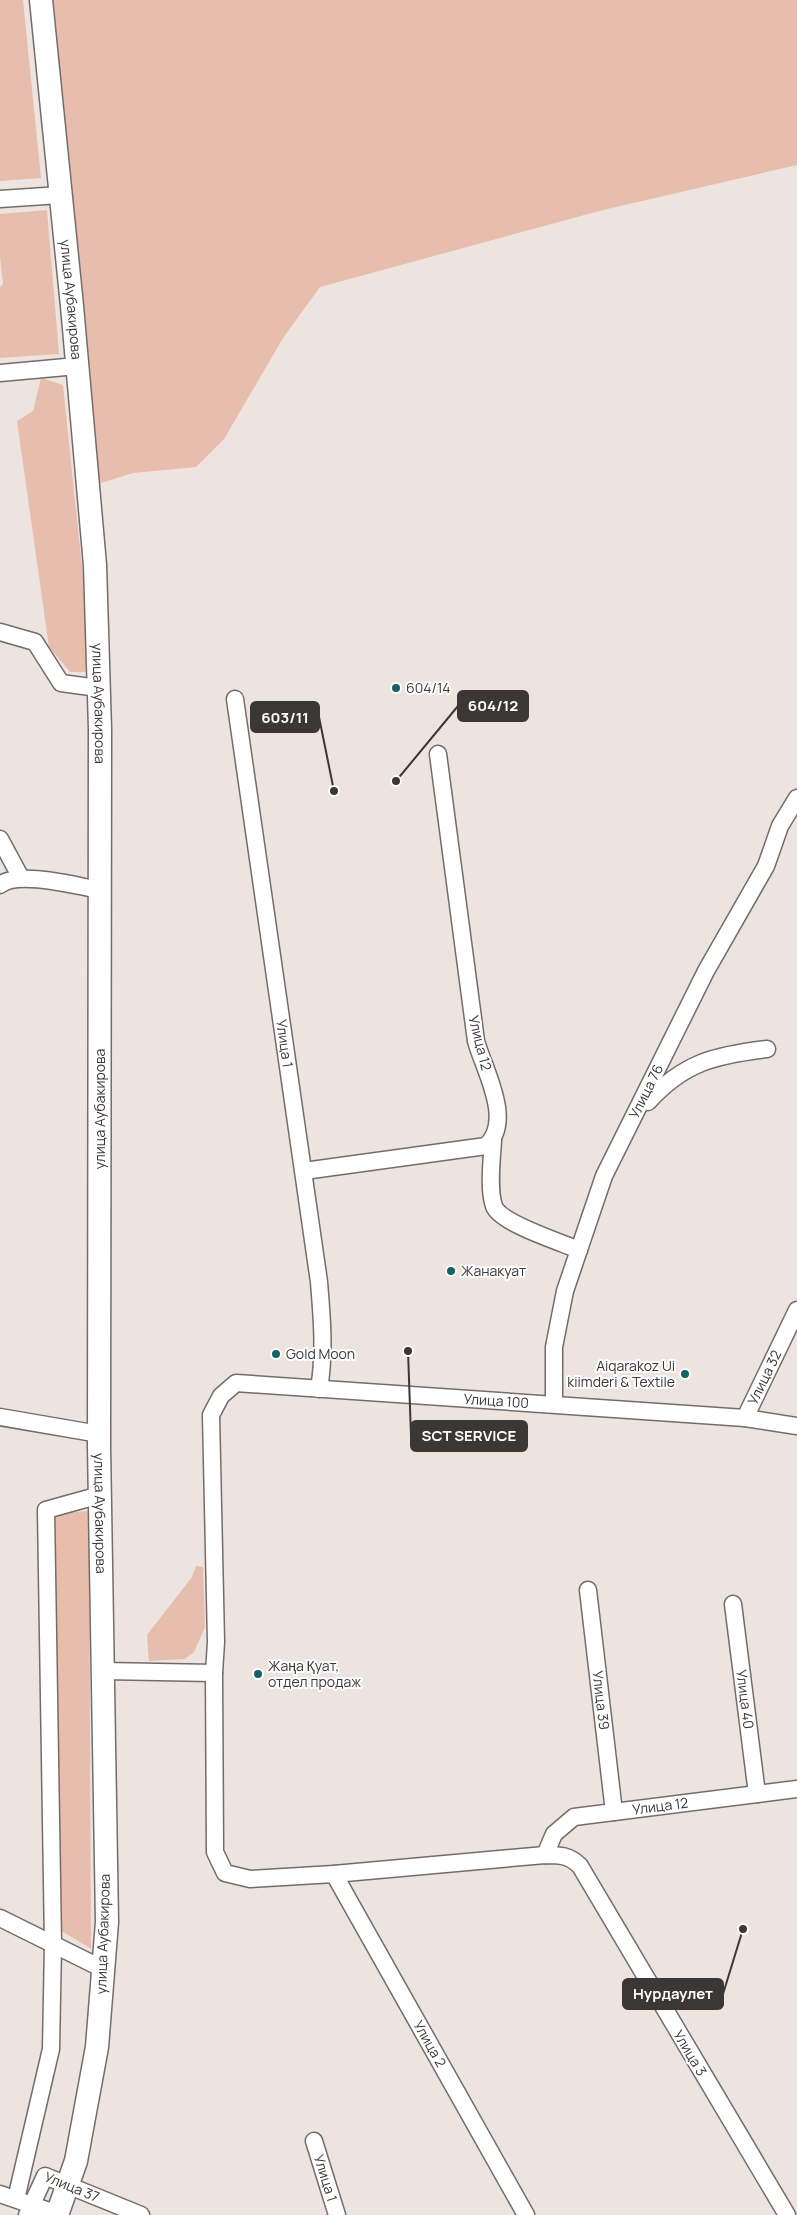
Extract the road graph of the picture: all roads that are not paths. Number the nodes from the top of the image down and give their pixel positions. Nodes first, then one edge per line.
1 (41, 0) edge
2 (60, 195) junction
3 (0, 200) edge
4 (77, 366) junction
5 (0, 373) edge
6 (0, 632) edge
7 (98, 688) junction
8 (235, 699) dead end
9 (438, 754) dead end
10 (797, 798) edge
11 (0, 840) edge
12 (20, 878) junction
13 (0, 885) edge
14 (100, 890) junction
15 (768, 1049) dead end
16 (633, 1118) junction
17 (493, 1140) junction
18 (304, 1170) junction
19 (579, 1250) junction
20 (797, 1310) edge
21 (319, 1389) junction
22 (554, 1404) junction
23 (0, 1417) edge
24 (745, 1418) junction
25 (797, 1426) edge
26 (99, 1434) junction
27 (100, 1495) junction
28 (588, 1590) dead end
29 (733, 1604) dead end
30 (103, 1671) junction
31 (214, 1673) junction
32 (797, 1789) edge
33 (757, 1794) junction
34 (614, 1812) junction
35 (545, 1856) junction
36 (334, 1874) junction
37 (0, 1918) edge
38 (53, 1944) junction
39 (103, 1969) junction
40 (314, 2142) dead end
41 (0, 2194) edge
42 (16, 2199) junction
43 (58, 2214) edge
44 (27, 2215) edge
45 (141, 2215) edge
46 (337, 2215) edge
47 (526, 2215) edge
48 (787, 2215) edge

1 - 2 main road, улица Аубакирова
2 - 3 street
2 - 4 main road, улица Аубакирова
4 - 5 street
4 - 7 main road, улица Аубакирова
6 - 7 street
7 - 14 main road, улица Аубакирова
8 - 18 street, Улица 1
9 - 17 street, Улица 12
10 - 16 street, Улица 76
11 - 12 street
12 - 13 street
12 - 14 street
14 - 26 main road, улица Аубакирова
15 - 16 street
16 - 19 street, Улица 76
17 - 18 street
17 - 19 street, Улица 12
18 - 21 street, Улица 1
19 - 22 street, Улица 76
20 - 24 street, Улица 32
21 - 22 street, Улица 100
21 - 31 street, Улица 100
22 - 24 street, Улица 100
23 - 26 street
24 - 25 street, Улица 100
26 - 27 main road, улица Аубакирова
27 - 30 main road, улица Аубакирова
27 - 38 street
28 - 34 street, Улица 39
29 - 33 street, Улица 40
30 - 31 street
30 - 39 main road, улица Аубакирова
31 - 36 street
32 - 33 street, Улица 12
33 - 34 street, Улица 12
34 - 35 street, Улица 12
35 - 36 street
35 - 48 street, Улица 3
36 - 47 street, Улица 2
37 - 38 street
38 - 39 street
38 - 42 street
39 - 43 main road, улица Аубакирова
40 - 46 street, Улица 1
41 - 42 street
42 - 43 street
44 - 45 street, Улица 37

